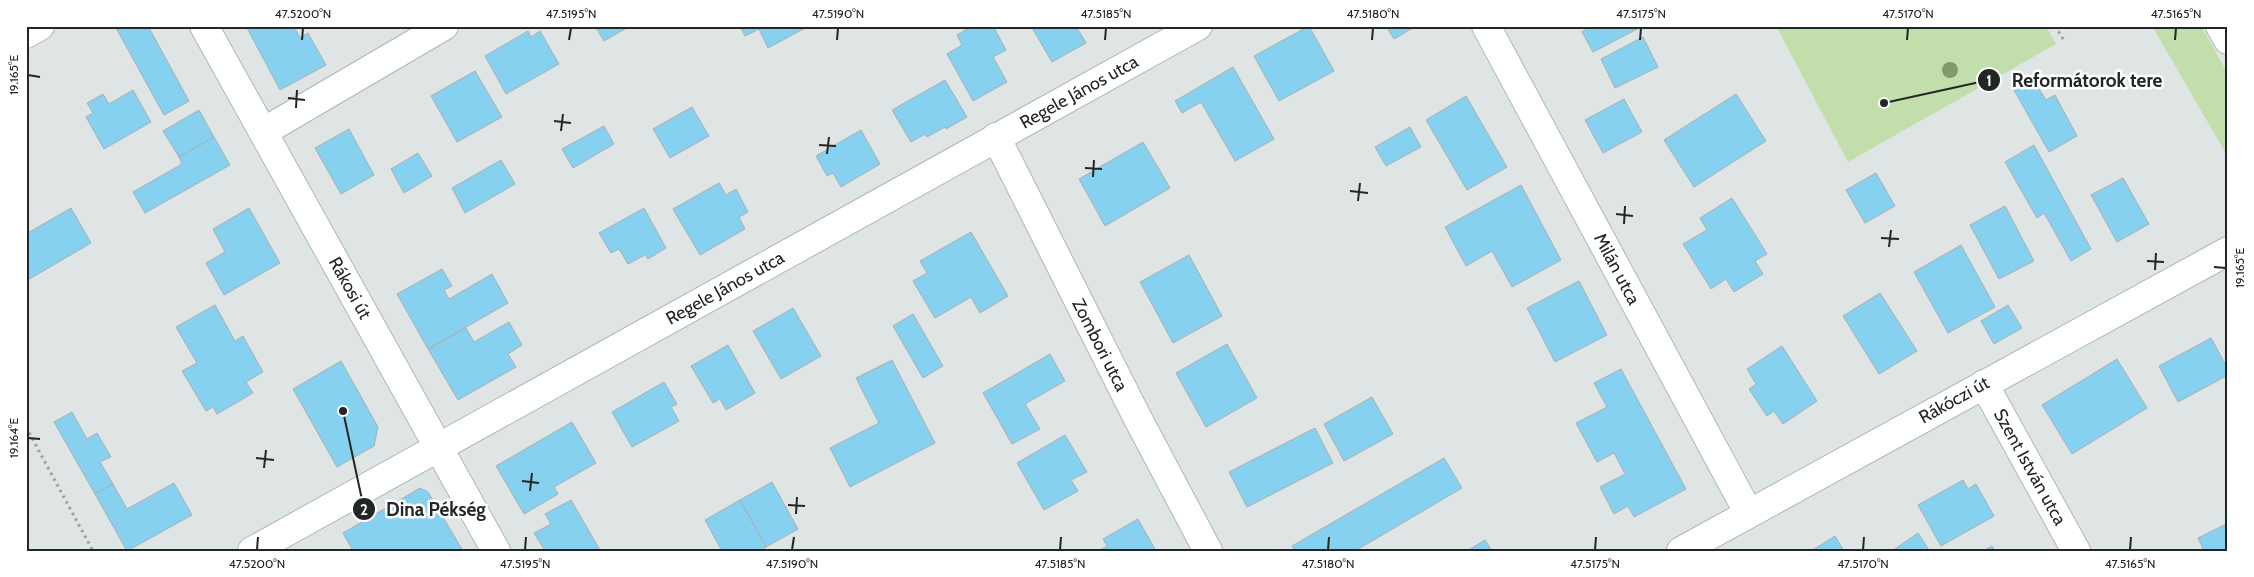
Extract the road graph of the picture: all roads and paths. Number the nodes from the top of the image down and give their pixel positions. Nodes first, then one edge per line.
1 (40, 26) edge
2 (204, 26) edge
3 (444, 26) edge
4 (1198, 26) edge
5 (1486, 26) edge
6 (2056, 26) edge
7 (2220, 26) edge
8 (26, 34) edge
9 (2228, 40) edge
10 (2064, 42) dead end
11 (263, 132) junction
12 (996, 137) junction
13 (2228, 250) edge
14 (1984, 384) junction
15 (26, 427) edge
16 (438, 447) junction
17 (1748, 512) junction
18 (94, 551) edge
19 (252, 551) edge
20 (496, 551) edge
21 (1208, 551) edge
22 (1680, 551) edge
23 (2076, 551) edge

1 - 8 street
2 - 11 street, Rákosi út
3 - 11 street
4 - 12 street, Regele János utca
5 - 17 street, Milán utca
6 - 10 path
7 - 9 street
11 - 16 street, Rákosi út
12 - 16 street, Regele János utca
12 - 21 street, Zombori utca
13 - 14 street, Rákóczi út
14 - 17 street, Rákóczi út
14 - 23 street, Szent István utca
15 - 18 path
16 - 19 street, Regele János utca
16 - 20 street, Rákosi út
17 - 22 street, Rákóczi út

